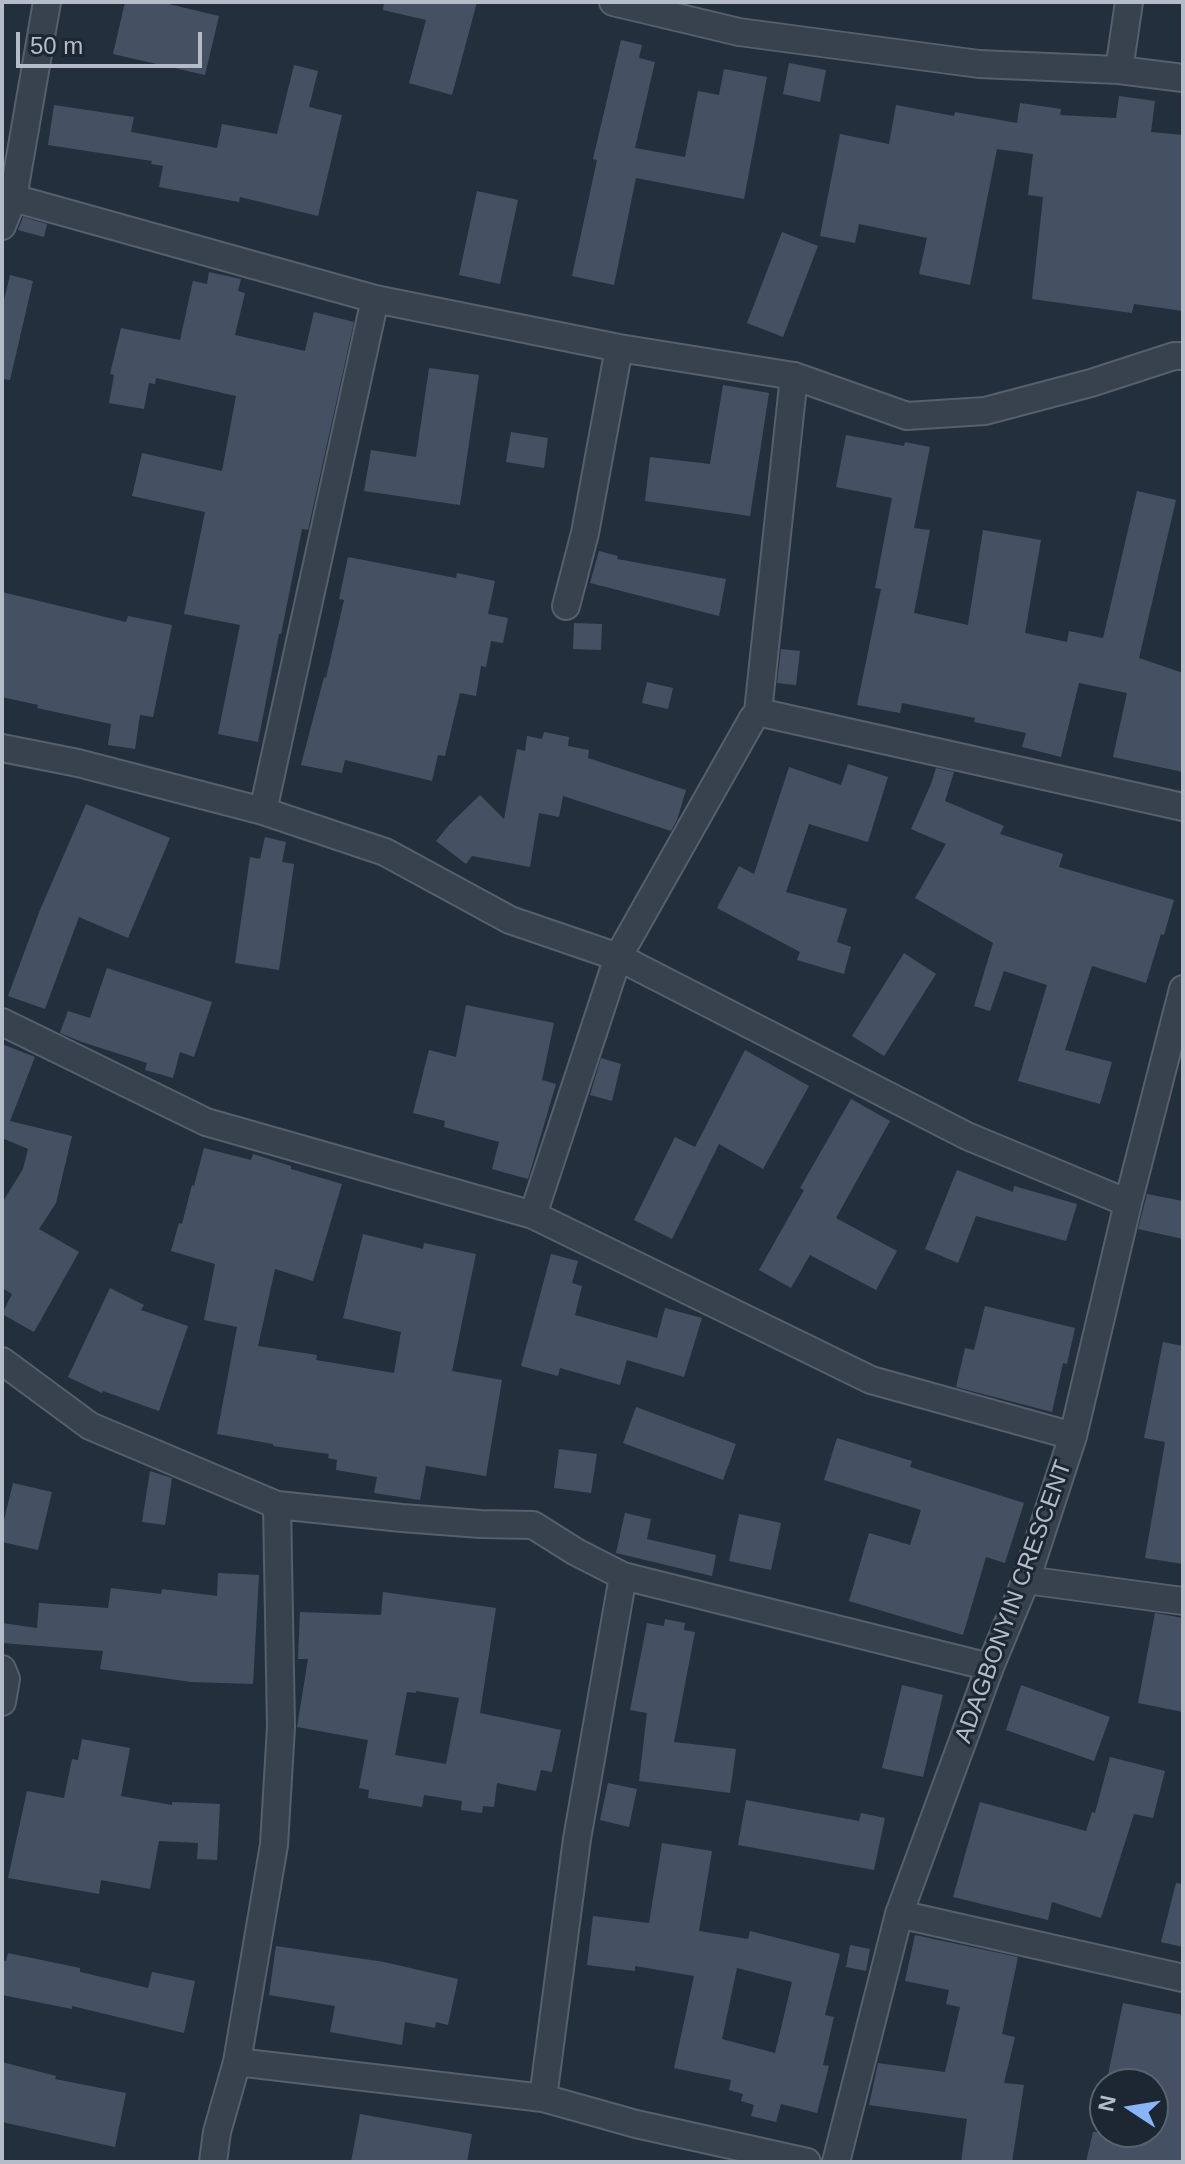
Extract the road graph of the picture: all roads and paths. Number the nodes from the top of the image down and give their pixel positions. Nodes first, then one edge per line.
1 (47, 2) edge
2 (613, 2) edge
3 (1129, 2) edge
4 (1119, 70) junction
5 (1183, 78) edge
6 (13, 198) junction
7 (2, 226) edge
8 (375, 299) junction
9 (619, 348) junction
10 (1183, 356) edge
11 (794, 376) junction
12 (566, 606) dead end
13 (758, 712) junction
14 (2, 748) edge
15 (1183, 807) edge
16 (263, 811) junction
17 (618, 957) junction
18 (1183, 989) edge
19 (2, 1022) edge
20 (1128, 1203) junction
21 (533, 1215) junction
22 (2, 1361) edge
23 (1073, 1436) junction
24 (277, 1505) junction
25 (623, 1576) junction
26 (1026, 1580) junction
27 (1183, 1601) edge
28 (990, 1667) junction
29 (2, 1669) edge
30 (2, 1702) edge
31 (899, 1914) junction
32 (1183, 1978) edge
33 (237, 2062) junction
34 (543, 2098) junction
35 (213, 2162) edge
36 (807, 2162) edge
37 (836, 2162) edge

1 - 6 street
2 - 4 street
3 - 4 street
4 - 5 street
6 - 7 street
6 - 8 street
8 - 9 street
8 - 16 street
9 - 11 street
9 - 12 street
10 - 11 street
11 - 13 street
13 - 15 street
13 - 17 street
14 - 16 street
16 - 17 street
17 - 20 street
17 - 21 street
18 - 20 street, ADAGBONYIN CRESCENT
19 - 21 street
20 - 23 street, ADAGBONYIN CRESCENT
21 - 23 street
22 - 24 street
23 - 26 street, ADAGBONYIN CRESCENT
24 - 25 street
24 - 33 street
25 - 28 street
25 - 34 street
26 - 27 street
26 - 28 street, ADAGBONYIN CRESCENT
28 - 31 street, ADAGBONYIN CRESCENT
29 - 30 street
31 - 32 street
31 - 37 street, ADAGBONYIN CRESCENT
33 - 34 street
33 - 35 street
34 - 36 street

